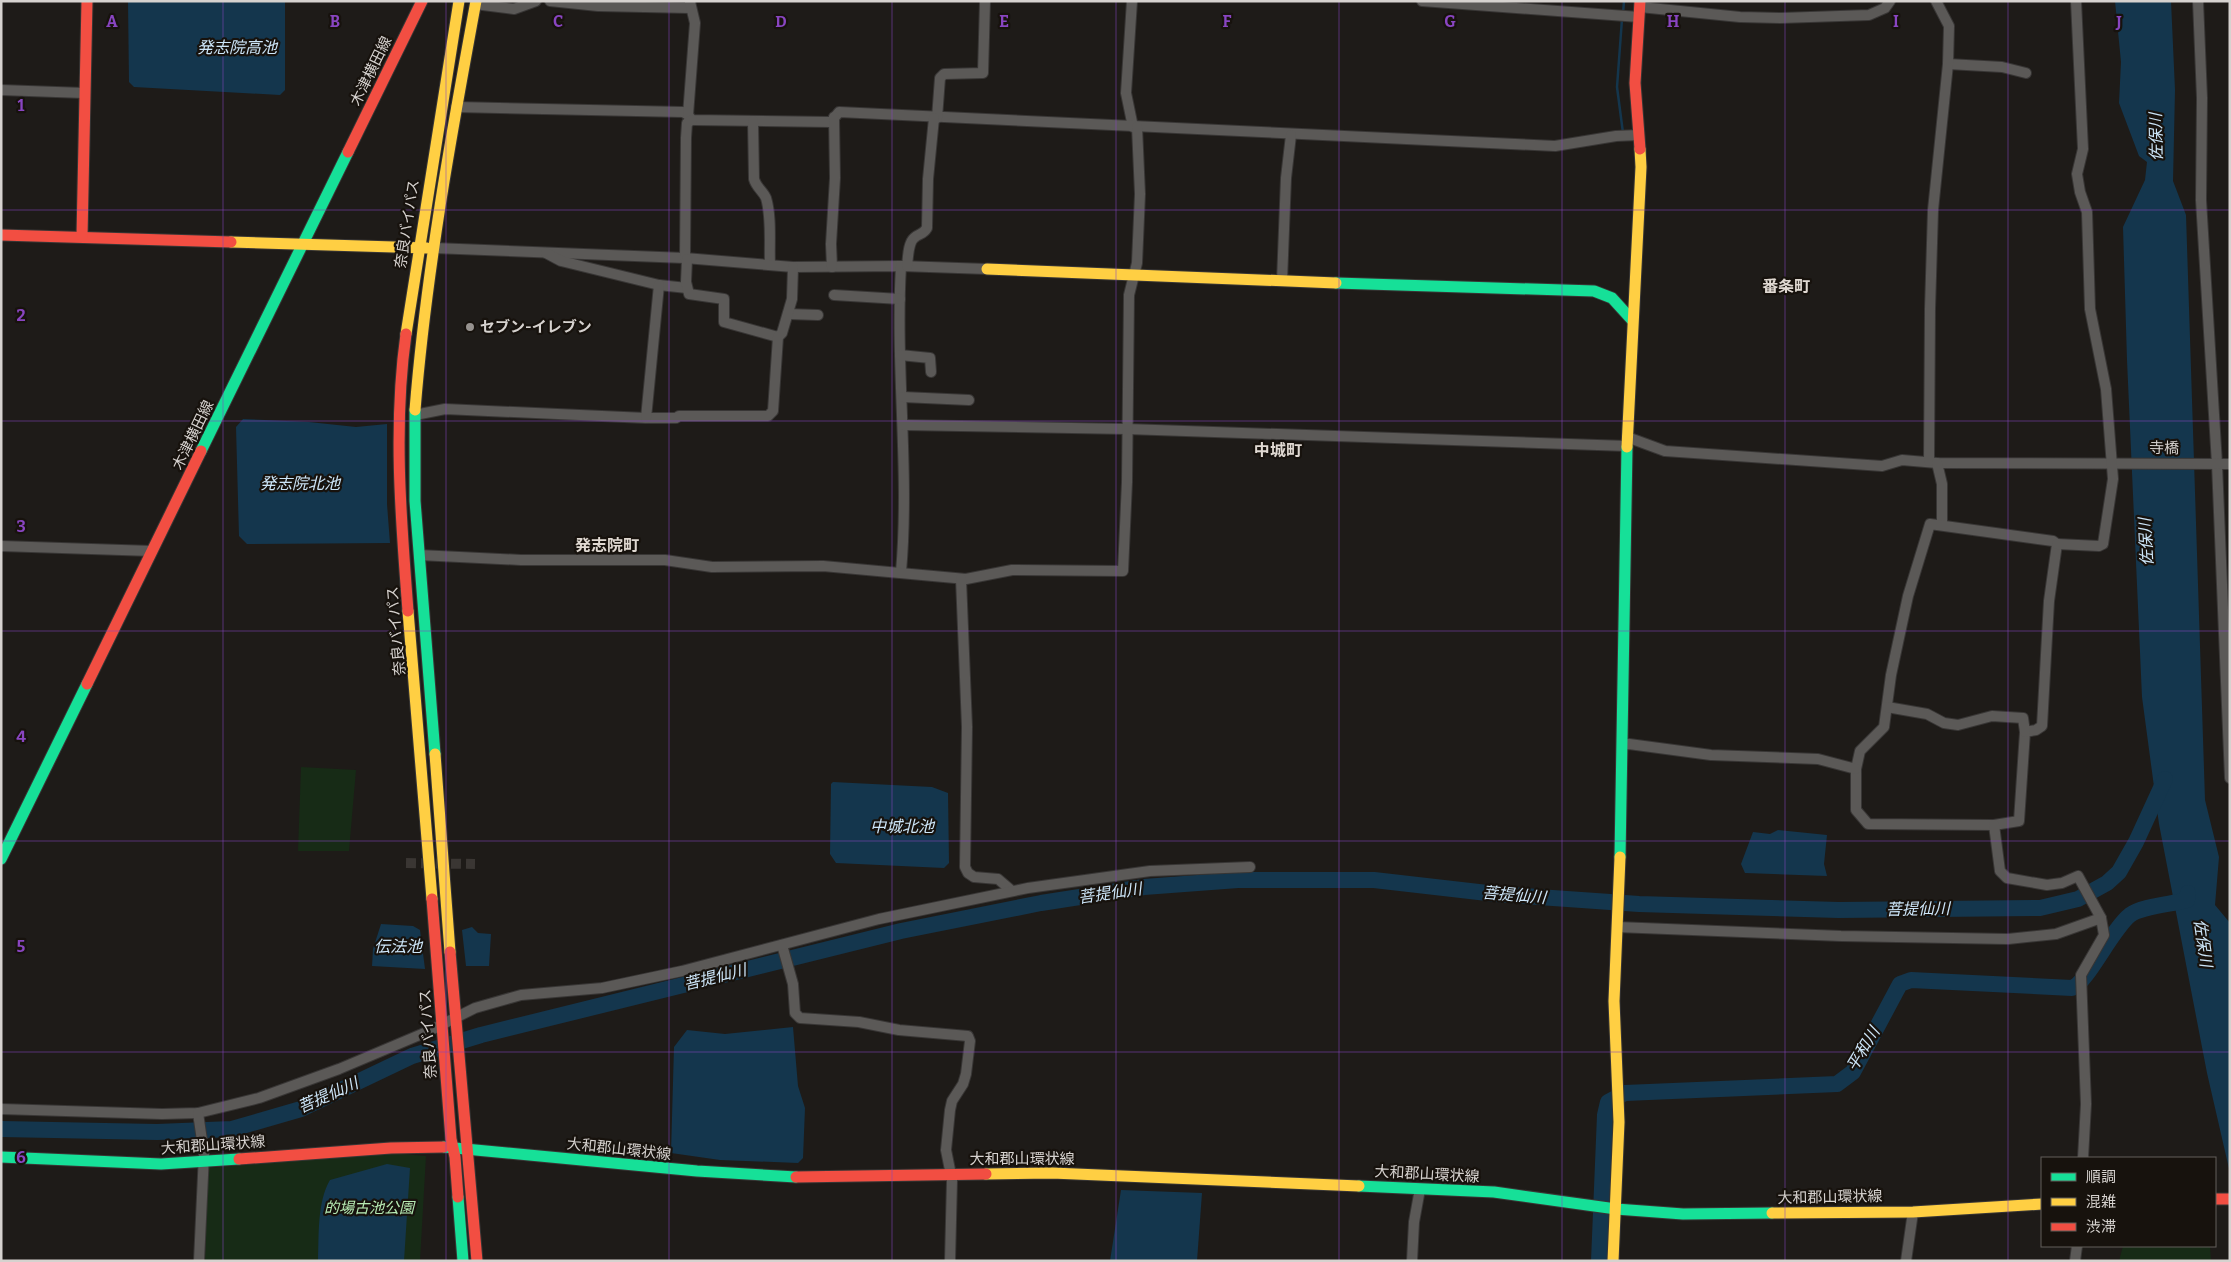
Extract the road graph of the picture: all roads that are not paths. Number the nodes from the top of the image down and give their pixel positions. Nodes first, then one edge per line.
1 (87, 1) edge
2 (422, 1) edge
3 (427, 1) edge
4 (459, 1) edge
5 (536, 1) edge
6 (550, 1) edge
7 (985, 1) edge
8 (1132, 1) edge
9 (1422, 1) edge
10 (1890, 1) edge
11 (1936, 1) edge
12 (2076, 1) edge
13 (2198, 1) edge
14 (475, 2) edge
15 (690, 5) edge
16 (1640, 8) edge
17 (411, 24) junction
18 (1948, 64) junction
19 (2026, 73) dead end
20 (1, 90) edge
21 (84, 93) junction
22 (456, 107) junction
23 (834, 117) junction
24 (690, 118) junction
25 (936, 118) junction
26 (753, 121) junction
27 (1135, 127) junction
28 (1291, 135) junction
29 (1639, 135) junction
30 (1, 235) edge
31 (82, 236) junction
32 (304, 244) junction
33 (418, 247) junction
34 (434, 248) junction
35 (545, 252) junction
36 (686, 258) junction
37 (770, 265) junction
38 (904, 266) junction
39 (793, 267) junction
40 (832, 267) junction
41 (988, 269) joint
42 (1134, 276) junction
43 (1282, 281) junction
44 (659, 285) junction
45 (687, 288) junction
46 (834, 295) dead end
47 (900, 300) junction
48 (788, 314) junction
49 (818, 315) dead end
50 (1632, 320) junction
51 (778, 336) junction
52 (900, 355) junction
53 (931, 372) dead end
54 (903, 397) junction
55 (968, 400) dead end
56 (415, 415) junction
57 (646, 418) junction
58 (903, 425) junction
59 (1127, 429) junction
60 (1627, 442) junction
61 (1933, 462) junction
62 (2115, 462) junction
63 (2213, 464) junction
64 (2230, 464) edge
65 (1942, 525) junction
66 (2057, 544) junction
67 (1, 546) edge
68 (152, 551) junction
69 (419, 555) junction
70 (901, 572) junction
71 (961, 578) junction
72 (1887, 707) junction
73 (2025, 732) junction
74 (1622, 745) junction
75 (1856, 769) junction
76 (2230, 778) edge
77 (1994, 825) junction
78 (4, 848) edge
79 (1, 859) edge
80 (1250, 867) dead end
81 (1012, 891) junction
82 (2101, 918) junction
83 (1617, 925) junction
84 (783, 947) junction
85 (456, 1021) junction
86 (443, 1027) junction
87 (1, 1109) edge
88 (198, 1115) junction
89 (453, 1148) junction
90 (467, 1149) junction
91 (1, 1157) edge
92 (204, 1157) junction
93 (2083, 1157) edge
94 (950, 1174) junction
95 (1420, 1189) junction
96 (2041, 1204) edge
97 (1604, 1207) junction
98 (1913, 1212) junction
99 (2077, 1247) edge
100 (199, 1261) edge
101 (463, 1261) edge
102 (477, 1261) edge
103 (950, 1261) edge
104 (1412, 1261) edge
105 (1613, 1261) edge
106 (1906, 1261) edge
107 (2075, 1261) edge

1 - 21 main road
2 - 17 main road, 木津横田線
3 - 17 main road, 木津横田線
4 - 33 main road, 奈良バイパス
5 - 14 street
6 - 15 street
7 - 25 street
8 - 27 street
9 - 16 street
10 - 16 street
11 - 18 street
12 - 62 street
13 - 63 street
14 - 22 main road, 奈良バイパス
15 - 24 street
16 - 29 main road
17 - 32 main road, 木津横田線
18 - 19 street
18 - 61 street
20 - 21 street
21 - 31 main road
22 - 24 street
22 - 34 main road, 奈良バイパス
23 - 25 street
23 - 26 street
23 - 40 street
24 - 26 street
24 - 36 street
25 - 27 street
25 - 38 street
26 - 37 street
27 - 28 street
27 - 42 street
28 - 29 street
28 - 43 street
29 - 50 main road
30 - 31 main road
31 - 32 main road
32 - 33 main road
32 - 68 main road, 木津横田線
33 - 34 main road
33 - 86 main road, 奈良バイパス
34 - 35 street
34 - 56 main road, 奈良バイパス
35 - 36 street
35 - 44 street
36 - 37 street
36 - 45 street
37 - 39 street
38 - 40 street
38 - 41 street
38 - 47 street
39 - 40 street
39 - 48 street
41 - 42 main road
42 - 43 main road
42 - 59 street
43 - 50 main road
44 - 45 street
44 - 57 street
45 - 51 street
46 - 47 street
47 - 52 street
48 - 49 street
48 - 51 street
50 - 60 main road
51 - 57 street
52 - 53 street
52 - 54 street
54 - 55 street
54 - 58 street
56 - 57 street
56 - 69 main road, 奈良バイパス
58 - 59 street, 寺橋
58 - 70 street
59 - 60 street, 寺橋
59 - 71 street
60 - 61 street, 寺橋
60 - 74 main road
61 - 62 street, 寺橋
61 - 65 street
62 - 63 street, 寺橋
62 - 66 street
63 - 64 street, 寺橋
63 - 76 street
65 - 66 street
65 - 72 street
66 - 73 street
67 - 68 street
68 - 78 main road, 木津横田線
69 - 70 street
69 - 85 main road, 奈良バイパス
70 - 71 street
71 - 81 street
72 - 73 street
72 - 75 street
73 - 77 street
74 - 75 street
74 - 83 main road
75 - 77 street
77 - 82 street
78 - 79 main road, 木津横田線
80 - 81 street
81 - 84 street
82 - 83 street
82 - 93 street
83 - 97 main road
84 - 85 street
84 - 94 street
85 - 86 street
85 - 90 main road, 奈良バイパス
86 - 88 street
86 - 89 main road, 奈良バイパス
87 - 88 street
88 - 92 street
89 - 90 main road, 大和郡山環状線
89 - 92 main road, 大和郡山環状線
89 - 101 main road, 奈良バイパス
90 - 94 main road, 大和郡山環状線
90 - 102 main road, 奈良バイパス
91 - 92 main road, 大和郡山環状線
92 - 100 street
94 - 95 main road, 大和郡山環状線
94 - 103 street
95 - 97 main road, 大和郡山環状線
95 - 104 street
96 - 98 main road, 大和郡山環状線
97 - 98 main road, 大和郡山環状線
97 - 105 main road
98 - 106 street
99 - 107 street

